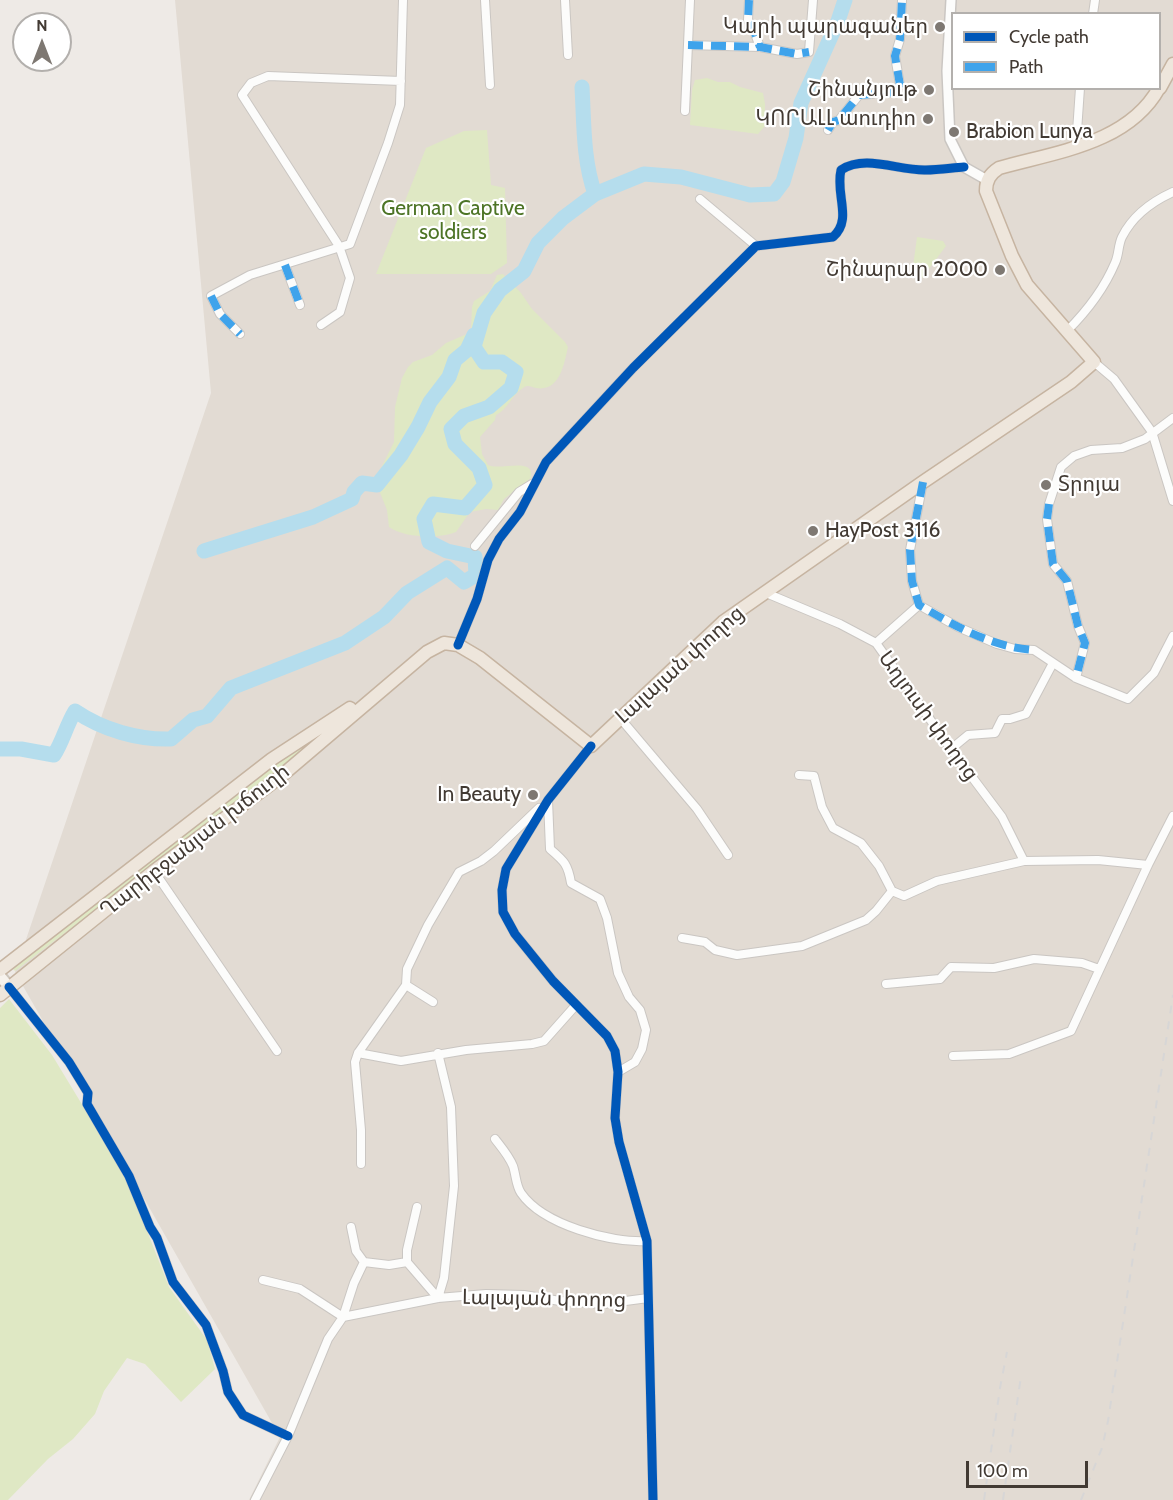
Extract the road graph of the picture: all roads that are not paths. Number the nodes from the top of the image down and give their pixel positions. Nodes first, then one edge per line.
1 (403, 0) edge
2 (485, 0) edge
3 (565, 0) edge
4 (690, 0) edge
5 (749, 0) edge
6 (813, 0) edge
7 (902, 0) edge
8 (951, 0) edge
9 (688, 45) junction
10 (760, 47) junction
11 (568, 55) dead end
12 (1173, 64) edge
13 (401, 81) junction
14 (490, 85) dead end
15 (1161, 85) edge
16 (1080, 90) edge
17 (1158, 90) edge
18 (685, 111) dead end
19 (828, 130) dead end
20 (1076, 146) junction
21 (964, 167) junction
22 (987, 180) junction
23 (1173, 192) edge
24 (700, 199) dead end
25 (339, 246) junction
26 (756, 246) junction
27 (285, 265) junction
28 (300, 305) dead end
29 (321, 325) dead end
30 (1067, 331) junction
31 (240, 334) dead end
32 (1094, 362) junction
33 (1173, 418) edge
34 (1152, 432) junction
35 (923, 482) junction
36 (534, 483) junction
37 (1173, 501) edge
38 (476, 546) dead end
39 (766, 592) junction
40 (919, 605) junction
41 (1173, 636) edge
42 (876, 643) junction
43 (458, 645) junction
44 (1053, 663) junction
45 (1076, 678) junction
46 (387, 684) junction
47 (620, 718) junction
48 (591, 746) junction
49 (951, 749) junction
50 (799, 775) dead end
51 (548, 800) junction
52 (1173, 816) edge
53 (728, 855) dead end
54 (1024, 861) junction
55 (1148, 865) junction
56 (154, 871) junction
57 (892, 891) junction
58 (682, 938) dead end
59 (1099, 969) junction
60 (0, 970) edge
61 (0, 976) edge
62 (886, 984) dead end
63 (406, 985) junction
64 (5, 991) edge
65 (433, 1002) dead end
66 (576, 1005) junction
67 (278, 1051) dead end
68 (358, 1053) junction
69 (438, 1053) junction
70 (953, 1056) dead end
71 (618, 1072) junction
72 (495, 1139) dead end
73 (361, 1164) dead end
74 (417, 1208) dead end
75 (351, 1227) dead end
76 (647, 1241) junction
77 (364, 1262) junction
78 (407, 1262) junction
79 (263, 1280) dead end
80 (438, 1298) junction
81 (648, 1298) junction
82 (343, 1317) junction
83 (288, 1436) junction
84 (255, 1500) edge
85 (653, 1500) edge

1 - 13 street
2 - 14 street
3 - 11 street
4 - 9 street
5 - 10 street
6 - 10 street
7 - 19 street
8 - 21 street
9 - 10 street
9 - 18 street
12 - 15 highway
13 - 25 street
13 - 25 street
16 - 20 street
17 - 20 highway
20 - 22 highway
21 - 22 street
21 - 26 street
22 - 30 highway
23 - 30 street
24 - 26 street
25 - 27 street
25 - 29 street
26 - 36 street
27 - 28 street
27 - 31 street
30 - 32 highway
32 - 34 street
32 - 35 highway, Լալայան փողոց
33 - 34 street
34 - 37 street
34 - 45 street
35 - 39 highway, Լալայան փողոց
35 - 40 street
36 - 38 street
36 - 43 street
39 - 42 street, Աղյուսի փողոց
39 - 47 highway, Լալայան փողոց
40 - 42 street
40 - 44 street
41 - 45 street
42 - 49 street, Աղյուսի փողոց
43 - 46 highway, Ղարիբջանյան խճուղի
43 - 48 highway
44 - 45 street
44 - 49 street
46 - 56 highway, Ղարիբջանյան խճուղի
46 - 60 highway, Ղարիբջանյան խճուղի
47 - 48 highway, Լալայան փողոց
47 - 53 street
48 - 51 street, Լալայան փողոց
49 - 54 street, Աղյուսի փողոց
50 - 57 street
51 - 63 street, Լալայան փողոց
51 - 66 street, Լալայան փողոց
51 - 71 street
52 - 55 street
54 - 55 street
54 - 57 street
55 - 59 street
56 - 64 highway, Ղարիբջանյան խճուղի
56 - 67 street
57 - 58 street
59 - 62 street
59 - 70 street
61 - 64 main road
63 - 65 street
63 - 68 street, Լալայան փողոց
64 - 83 street
66 - 69 street
66 - 71 street, Լալայան փողոց
68 - 69 street
68 - 73 street
69 - 80 street
71 - 76 street, Լալայան փողոց
72 - 76 street
74 - 78 street
75 - 77 street
76 - 81 street, Լալայան փողոց
77 - 78 street
77 - 82 street
78 - 80 street
79 - 82 street
80 - 81 street, Լալայան փողոց
80 - 82 street, Լալայան փողոց
81 - 85 street
82 - 83 street
83 - 84 street

